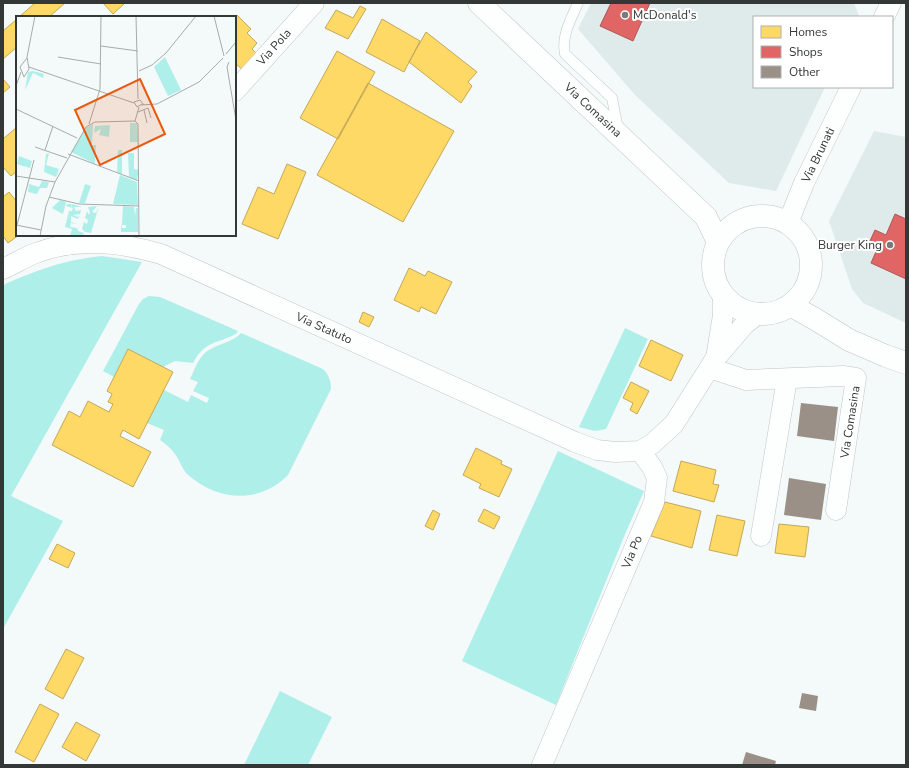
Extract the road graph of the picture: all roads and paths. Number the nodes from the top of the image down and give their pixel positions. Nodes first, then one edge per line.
1 (314, 3) edge
2 (479, 3) edge
3 (578, 3) edge
4 (891, 3) edge
5 (884, 16) edge
6 (851, 88) edge
7 (236, 90) edge
8 (620, 135) junction
9 (706, 217) junction
10 (740, 221) junction
11 (788, 223) junction
12 (94, 239) edge
13 (718, 242) junction
14 (3, 270) edge
15 (723, 294) junction
16 (795, 300) junction
17 (759, 313) junction
18 (906, 363) edge
19 (713, 364) junction
20 (787, 379) junction
21 (640, 451) junction
22 (836, 510) dead end
23 (761, 536) dead end
24 (545, 763) edge

1 - 7 street, Via Pola
2 - 8 main road, Via Comasina
3 - 8 lane
4 - 5 street
6 - 11 street, Via Brunati
8 - 9 main road, Via Comasina
9 - 10 main road
9 - 13 main road, Via Comasina
10 - 11 main road
10 - 13 main road
11 - 16 main road
12 - 14 street, Via Statuto
12 - 21 street, Via Statuto
13 - 15 main road
15 - 17 main road
15 - 19 street
16 - 17 main road
16 - 18 main road
17 - 19 street
19 - 20 street, Via Comasina
19 - 21 street
20 - 22 street, Via Comasina
20 - 23 street
21 - 24 street, Via Po

